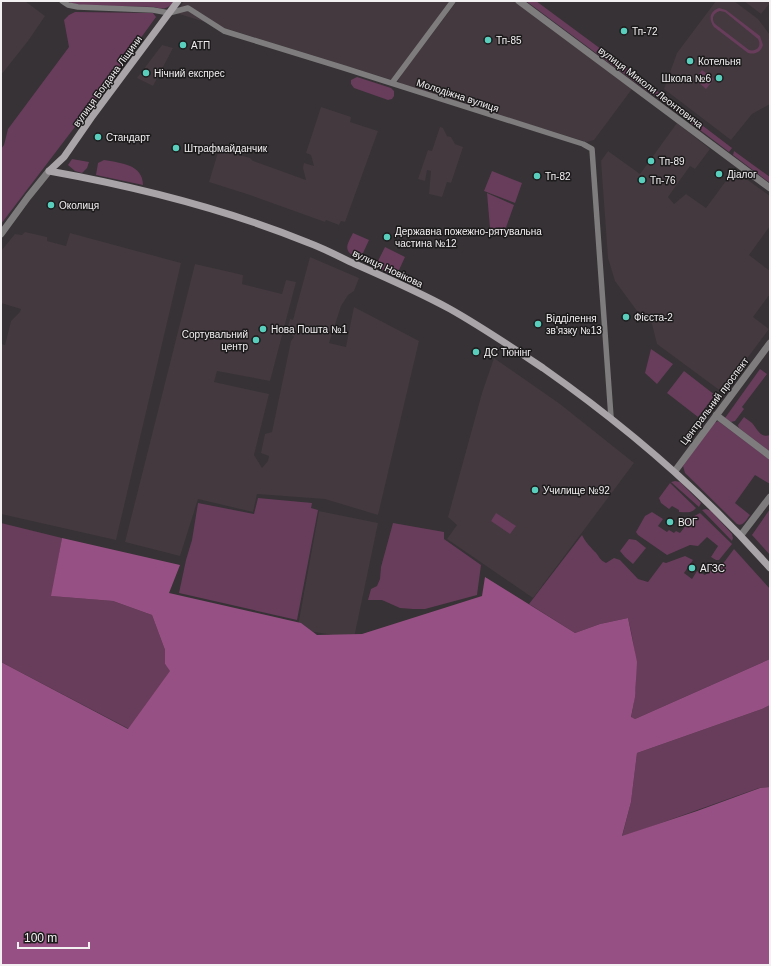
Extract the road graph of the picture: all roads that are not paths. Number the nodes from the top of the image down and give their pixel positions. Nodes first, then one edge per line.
1 (62, 1) edge
2 (178, 1) edge
3 (453, 1) edge
4 (519, 1) edge
5 (169, 13) junction
6 (392, 83) junction
7 (50, 171) junction
8 (770, 188) edge
9 (1, 234) edge
10 (770, 343) edge
11 (716, 415) junction
12 (611, 417) junction
13 (770, 456) edge
14 (675, 471) junction
15 (770, 497) edge
16 (743, 538) junction
17 (770, 568) edge

1 - 5 street, Молодіжна вулиця
2 - 5 main road, вулиця Богдана Ліщини
3 - 6 street
4 - 8 street, вулиця Миколи Леонтовича
5 - 6 street, Молодіжна вулиця
5 - 7 main road, вулиця Богдана Ліщини
6 - 12 street, Молодіжна вулиця
7 - 9 street
7 - 12 main road, вулиця Новікова
10 - 11 street, Центральний проспект
11 - 13 street
11 - 14 street, Центральний проспект
12 - 14 main road, вулиця Новікова
14 - 16 main road, вулиця Новікова
15 - 16 street
16 - 17 main road

